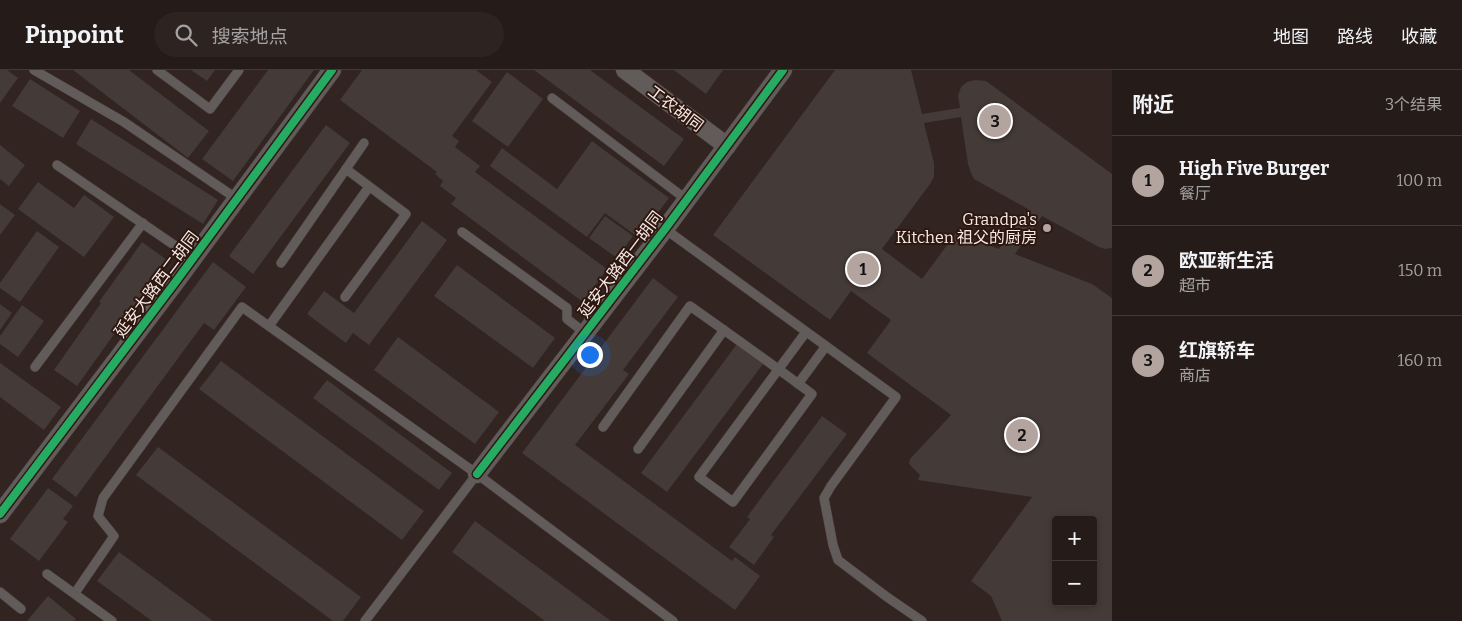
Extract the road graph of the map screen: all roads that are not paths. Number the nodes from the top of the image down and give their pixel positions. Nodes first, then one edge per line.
1 (34, 70) edge
2 (157, 70) edge
3 (238, 70) edge
4 (332, 70) edge
5 (625, 70) edge
6 (784, 70) edge
7 (552, 98) dead end
8 (364, 143) dead end
9 (727, 146) junction
10 (57, 165) dead end
11 (346, 169) junction
12 (369, 187) junction
13 (236, 199) junction
14 (687, 200) junction
15 (143, 223) junction
16 (665, 229) junction
17 (462, 232) dead end
18 (193, 258) junction
19 (281, 263) dead end
20 (345, 297) dead end
21 (270, 326) junction
22 (724, 330) junction
23 (806, 332) junction
24 (585, 333) junction
25 (826, 346) junction
26 (35, 367) dead end
27 (778, 370) junction
28 (798, 384) junction
29 (603, 427) dead end
30 (638, 449) dead end
31 (477, 474) junction
32 (0, 514) edge
33 (48, 574) dead end
34 (0, 592) edge
35 (74, 593) junction
36 (21, 609) dead end
37 (112, 621) edge
38 (365, 621) edge
39 (673, 621) edge
40 (922, 621) edge

1 - 13 lane
2 - 3 lane
4 - 13 street, 延安大路西二胡同
5 - 9 street, 工农胡同
6 - 9 street, 延安大路西一胡同
7 - 14 lane
8 - 11 lane
9 - 14 street, 延安大路西一胡同
10 - 15 lane
11 - 12 lane
11 - 19 lane
12 - 20 lane
12 - 21 lane
13 - 18 street, 延安大路西二胡同
14 - 16 street, 延安大路西一胡同
15 - 18 lane
15 - 26 lane
16 - 23 lane
16 - 24 street, 延安大路西一胡同
17 - 24 lane
18 - 32 street, 延安大路西二胡同
21 - 31 lane
21 - 35 lane
22 - 27 lane
22 - 29 lane
22 - 30 lane
23 - 25 lane
23 - 27 lane
24 - 31 street, 延安大路西一胡同
25 - 28 lane
25 - 40 lane
27 - 28 lane
27 - 28 lane
31 - 38 lane
31 - 39 lane
33 - 35 lane
34 - 36 lane
35 - 37 lane

